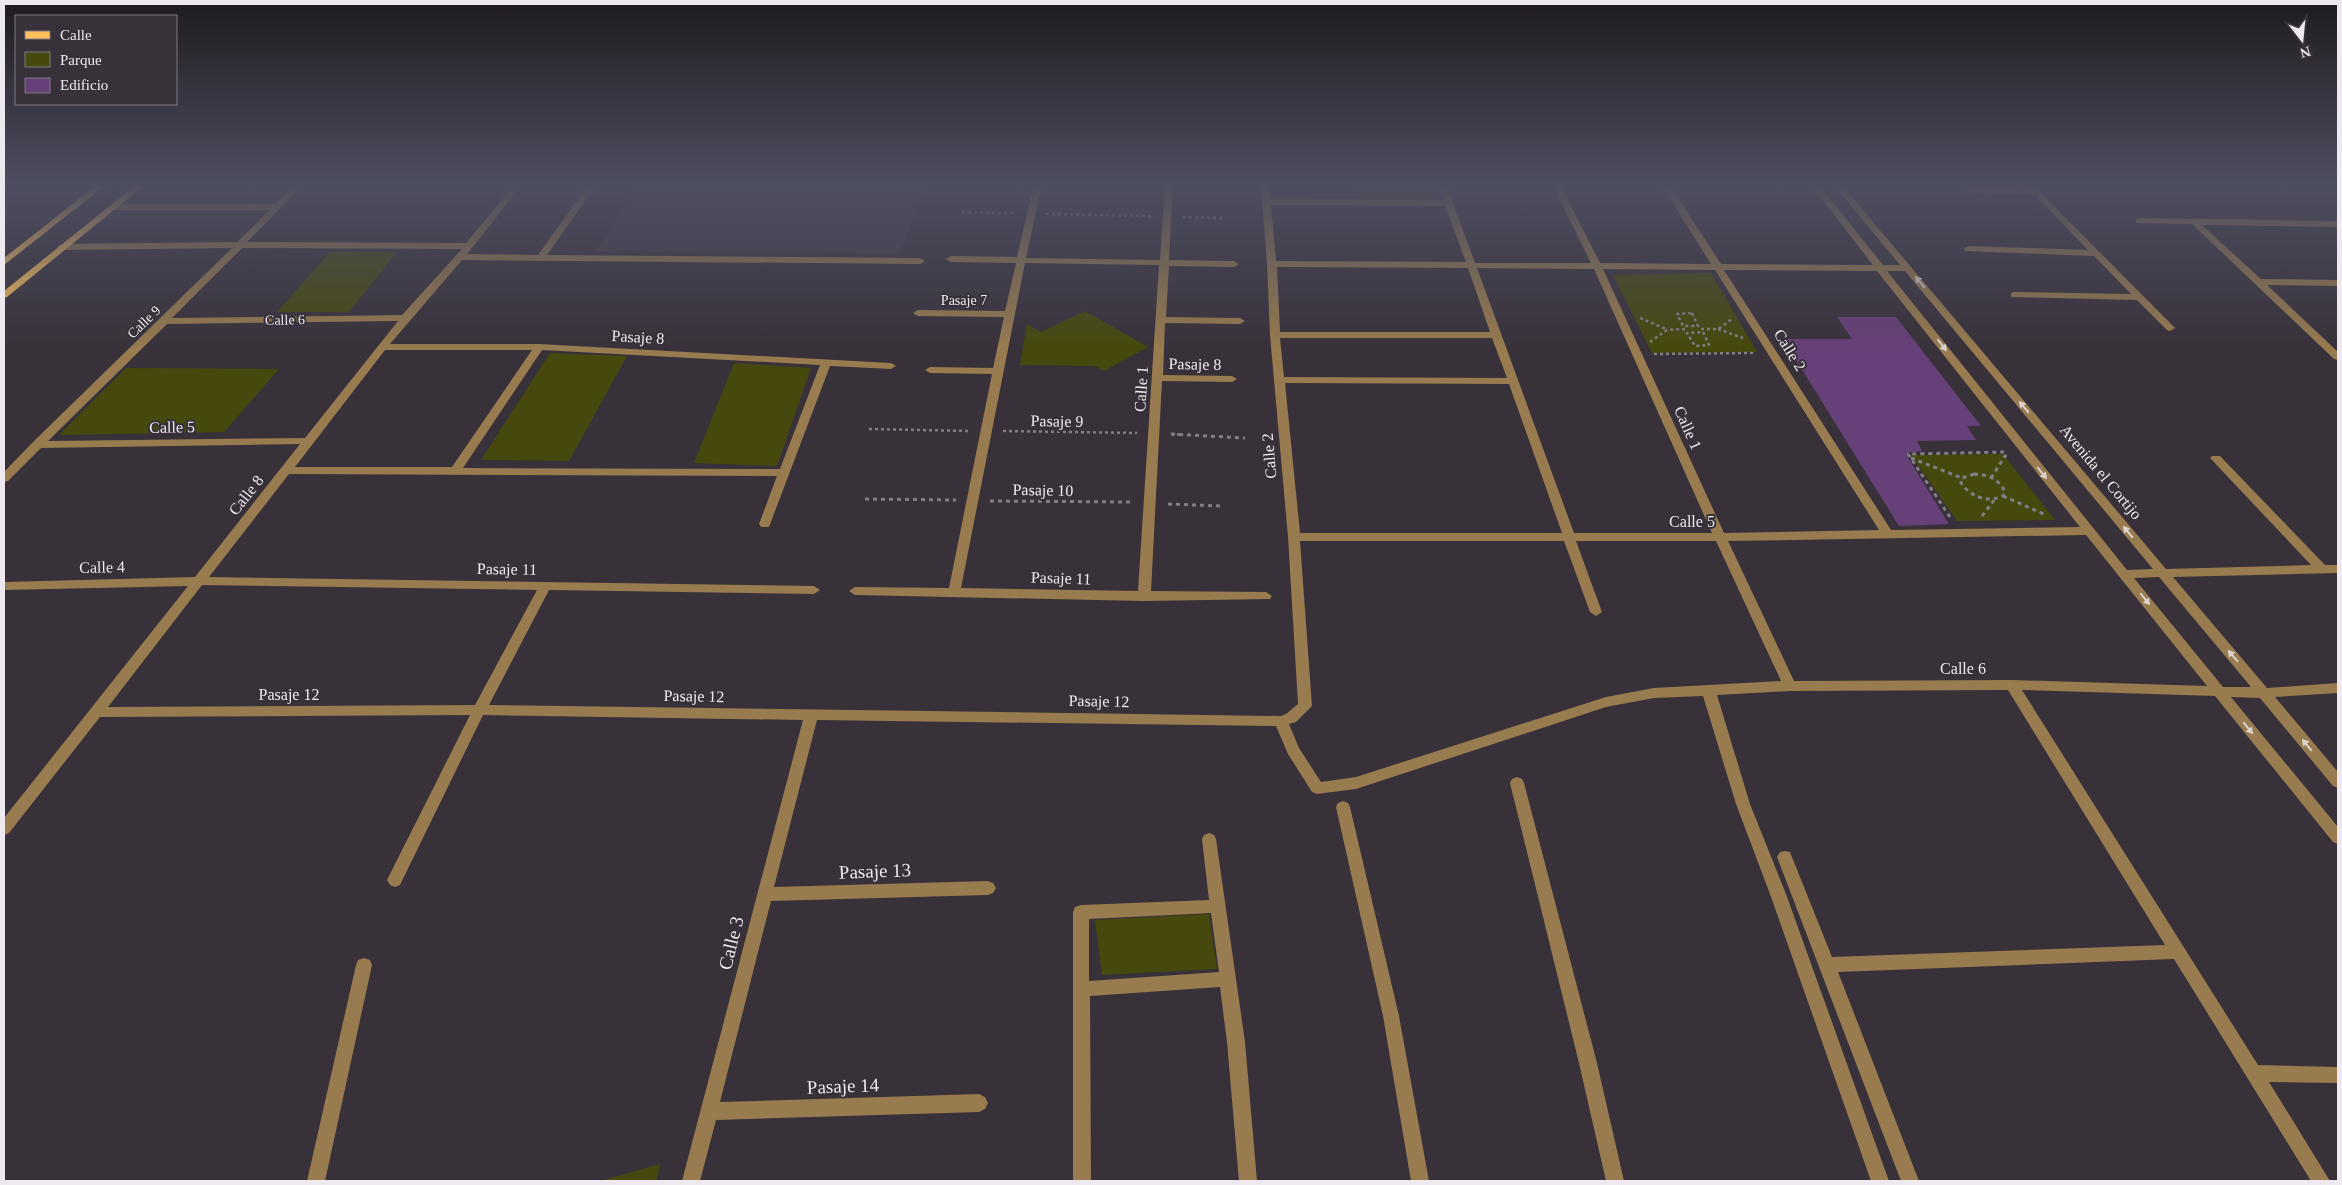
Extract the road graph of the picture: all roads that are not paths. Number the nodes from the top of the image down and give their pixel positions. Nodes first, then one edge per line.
1 (33, 239) edge
2 (73, 239) edge
3 (247, 239) edge
4 (474, 239) edge
5 (554, 239) edge
6 (1025, 239) edge
7 (1165, 239) edge
8 (1270, 239) edge
9 (1462, 239) edge
10 (1584, 239) edge
11 (1701, 239) edge
12 (1858, 239) edge
13 (1884, 239) edge
14 (2084, 239) edge
15 (2212, 239) edge
16 (241, 245) junction
17 (468, 246) junction
18 (62, 248) junction
19 (1969, 249) dead end
20 (2096, 252) junction
21 (542, 256) junction
22 (460, 257) junction
23 (951, 258) dead end
24 (1021, 259) junction
25 (920, 260) dead end
26 (4, 262) edge
27 (1164, 262) junction
28 (1234, 264) dead end
29 (1272, 264) junction
30 (1471, 266) junction
31 (1719, 266) junction
32 (1598, 268) junction
33 (1881, 268) junction
34 (1908, 268) junction
35 (2257, 282) junction
36 (2338, 284) edge
37 (4, 294) edge
38 (2014, 296) dead end
39 (2140, 297) junction
40 (918, 313) dead end
41 (1009, 314) junction
42 (405, 318) junction
43 (1161, 320) junction
44 (164, 321) junction
45 (1240, 321) dead end
46 (2170, 328) dead end
47 (1275, 335) junction
48 (1497, 336) junction
49 (383, 346) junction
50 (539, 347) junction
51 (2338, 357) edge
52 (826, 362) junction
53 (891, 366) dead end
54 (930, 370) dead end
55 (998, 371) junction
56 (1158, 378) junction
57 (1232, 379) dead end
58 (1280, 380) junction
59 (1513, 381) junction
60 (309, 441) junction
61 (36, 445) junction
62 (2216, 458) dead end
63 (286, 470) junction
64 (455, 471) junction
65 (784, 473) junction
66 (4, 478) edge
67 (765, 524) dead end
68 (2089, 531) junction
69 (1887, 533) junction
70 (1294, 537) junction
71 (1570, 537) junction
72 (1720, 537) junction
73 (2322, 569) junction
74 (2338, 569) edge
75 (2162, 573) junction
76 (2125, 574) junction
77 (200, 581) junction
78 (4, 586) edge
79 (545, 586) junction
80 (814, 590) dead end
81 (855, 591) dead end
82 (954, 592) junction
83 (1266, 596) dead end
84 (1144, 597) junction
85 (1596, 612) dead end
86 (2012, 685) junction
87 (1790, 686) junction
88 (2338, 688) edge
89 (1708, 689) junction
90 (2218, 690) junction
91 (2265, 693) junction
92 (480, 710) junction
93 (96, 712) junction
94 (811, 715) junction
95 (1286, 719) junction
96 (2338, 782) edge
97 (1517, 783) dead end
98 (1343, 808) dead end
99 (4, 829) edge
100 (2338, 838) edge
101 (1208, 839) dead end
102 (1785, 856) dead end
103 (395, 880) dead end
104 (988, 888) dead end
105 (764, 894) junction
106 (1218, 906) junction
107 (2180, 952) junction
108 (364, 965) dead end
109 (1826, 965) junction
110 (1228, 979) junction
111 (1081, 989) junction
112 (2255, 1073) junction
113 (2338, 1075) edge
114 (979, 1103) dead end
115 (709, 1111) junction
116 (316, 1181) edge
117 (691, 1181) edge
118 (1082, 1181) edge
119 (1248, 1181) edge
120 (1420, 1181) edge
121 (1615, 1181) edge
122 (1880, 1181) edge
123 (1910, 1181) edge
124 (2321, 1181) edge

1 - 26 main road
2 - 18 main road
3 - 16 street, Calle 9
4 - 17 street, Calle 8
5 - 21 street
6 - 24 street
7 - 27 street, Calle 1
8 - 29 street, Calle 2
9 - 30 street
10 - 32 street, Calle 1
11 - 31 street, Calle 2
12 - 33 street
13 - 34 street, Avenida el Cortijo
14 - 20 street
15 - 35 street
16 - 17 street
16 - 18 street
16 - 44 street, Calle 9
17 - 22 street, Calle 8
18 - 37 main road
19 - 20 street
20 - 39 street
21 - 22 street
21 - 25 street
22 - 42 street, Calle 8
23 - 24 street
24 - 27 street
24 - 41 street
27 - 28 street
27 - 43 street, Calle 1
29 - 30 street
29 - 47 street, Calle 2
30 - 32 street
30 - 48 street
31 - 32 street
31 - 33 street
31 - 69 street, Calle 2
32 - 72 street, Calle 1
33 - 34 street
33 -> 68 street
75 -> 34 street, Avenida el Cortijo
35 - 36 street
35 - 51 street
38 - 39 street
39 - 46 street
40 - 41 street, Pasaje 7
41 - 55 street
42 - 44 street, Calle 6
42 - 49 street, Calle 8
43 - 45 street
43 - 56 street, Calle 1
44 - 61 street, Calle 9
47 - 48 street
47 - 58 street, Calle 2
48 - 59 street
49 - 50 street, Pasaje 8
49 - 60 street, Calle 8
50 - 52 street, Pasaje 8
50 - 64 street
52 - 53 street, Pasaje 8
52 - 65 street
54 - 55 street
55 - 82 street
56 - 57 street, Pasaje 8
56 - 84 street, Calle 1
58 - 59 street
58 - 70 street, Calle 2
59 - 71 street
60 - 61 street, Calle 5
60 - 63 street, Calle 8
61 - 66 street, Calle 9
62 - 73 street
63 - 64 street
63 - 77 street, Calle 8
64 - 65 street
65 - 67 street
68 - 69 street, Calle 5
68 - 76 street
69 - 72 street, Calle 5
70 - 71 street, Calle 5
70 - 95 street, Calle 2
71 - 72 street, Calle 5
71 - 85 street
72 - 87 street, Calle 1
73 - 74 street
73 - 75 street
75 - 76 street
91 -> 75 street, Avenida el Cortijo
76 -> 90 street
77 - 78 street, Calle 4
77 - 79 street, Pasaje 11
77 - 93 street, Calle 8
79 - 80 street, Pasaje 11
79 - 92 street
81 - 82 street, Pasaje 11
82 - 84 street, Pasaje 11
83 - 84 street, Pasaje 11
86 - 87 street, Calle 6
86 - 90 street, Calle 6
86 - 107 street
87 - 89 street, Calle 6
88 - 91 street, Calle 6
89 - 95 street, Calle 6
89 - 122 street
90 - 91 street, Calle 6
90 -> 100 street
96 -> 91 street, Avenida el Cortijo
92 - 93 street, Pasaje 12
92 - 94 street, Pasaje 12
92 - 103 street
93 - 99 street, Calle 8
94 - 95 street, Pasaje 12
94 - 105 street, Calle 3
97 - 121 street
98 - 120 street
101 - 106 street
102 - 109 street
104 - 105 street, Pasaje 13
105 - 115 street, Calle 3
106 - 110 street
106 - 111 street
107 - 109 street
107 - 112 street
108 - 116 street
109 - 123 street
110 - 111 street
110 - 119 street
111 - 118 street
112 - 113 street
112 - 124 street
114 - 115 street, Pasaje 14
115 - 117 street, Calle 3

